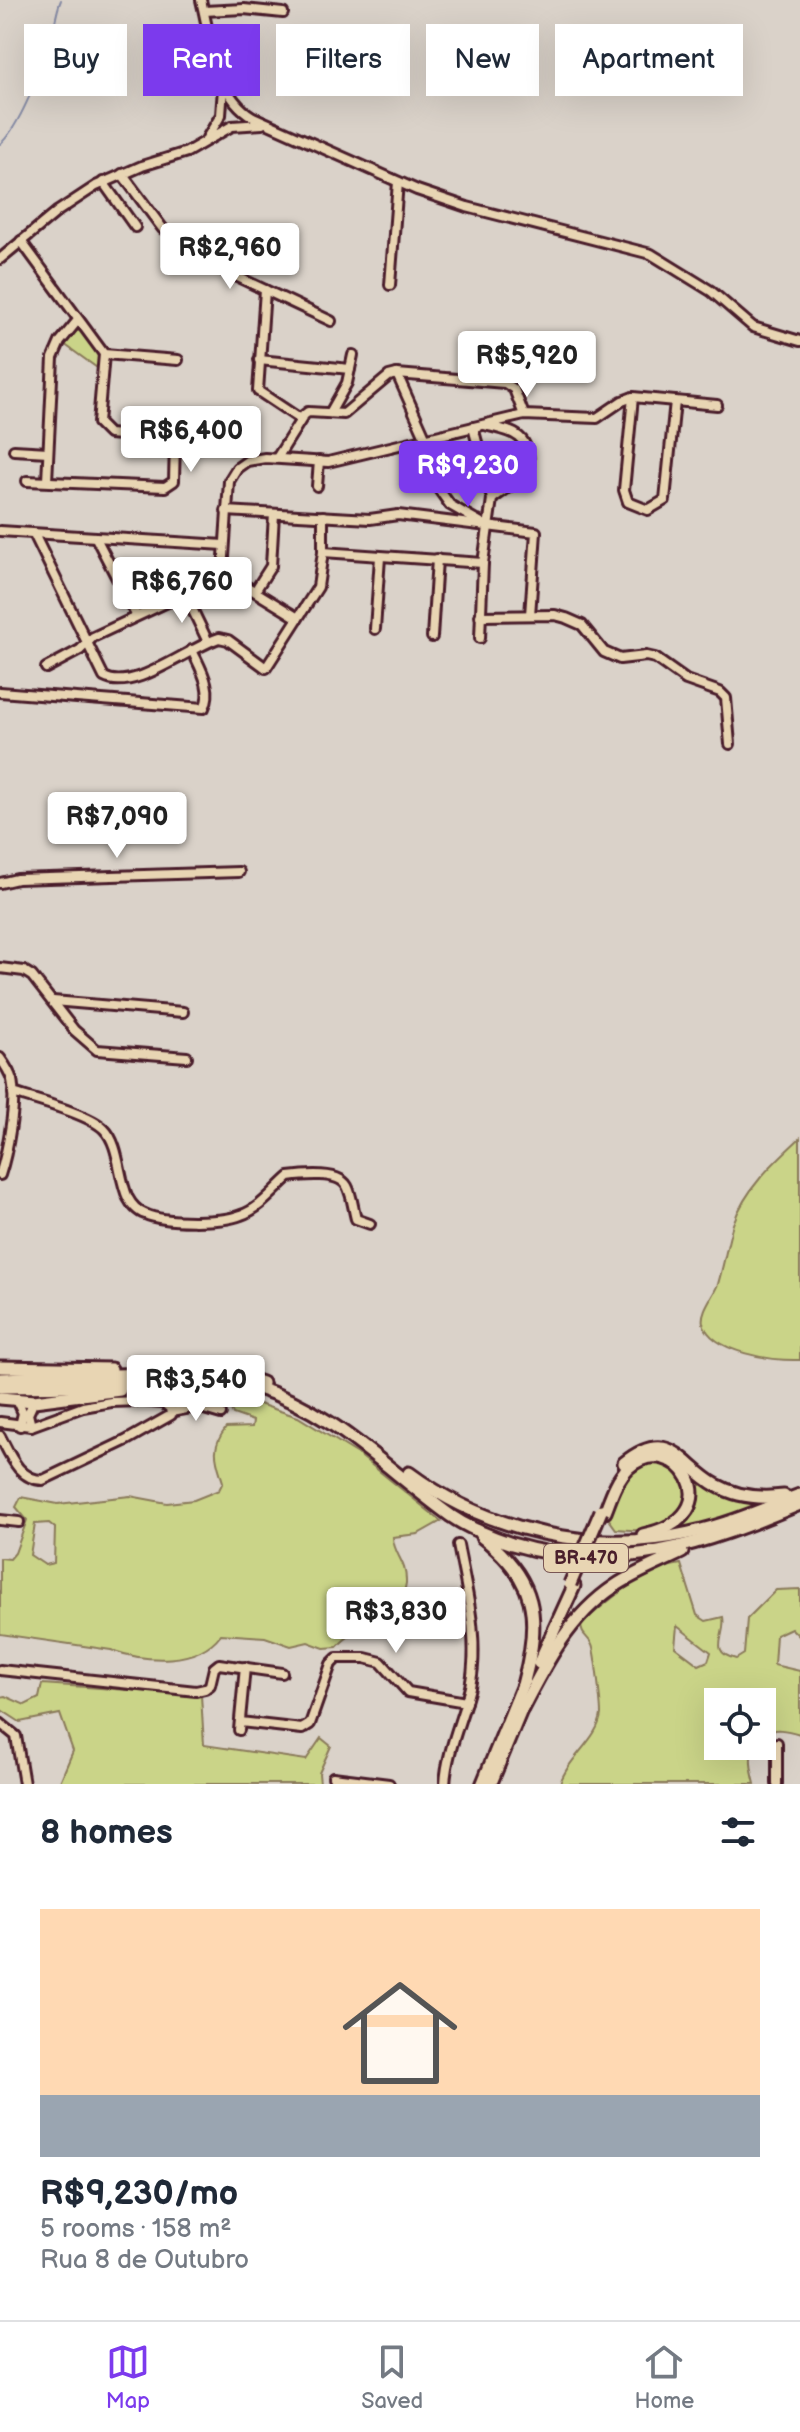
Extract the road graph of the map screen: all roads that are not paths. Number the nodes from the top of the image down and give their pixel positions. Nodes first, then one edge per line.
1 (201, 0) edge
2 (204, 11) junction
3 (283, 13) dead end
4 (207, 24) edge
5 (223, 96) edge
6 (231, 96) edge
7 (238, 108) junction
8 (222, 112) junction
9 (267, 124) junction
10 (234, 125) junction
11 (203, 143) junction
12 (122, 174) junction
13 (103, 182) junction
14 (398, 182) junction
15 (135, 227) dead end
16 (163, 229) dead end
17 (21, 241) junction
18 (0, 259) edge
19 (208, 263) dead end
20 (390, 285) dead end
21 (265, 290) junction
22 (78, 320) junction
23 (331, 321) dead end
24 (800, 341) edge
25 (104, 354) junction
26 (353, 355) dead end
27 (178, 360) dead end
28 (259, 360) junction
29 (350, 369) junction
30 (397, 374) junction
31 (633, 397) junction
32 (675, 401) junction
33 (717, 405) dead end
34 (330, 413) junction
35 (524, 415) junction
36 (300, 419) junction
37 (483, 425) junction
38 (473, 427) junction
39 (426, 439) junction
40 (14, 450) dead end
41 (48, 452) junction
42 (277, 458) junction
43 (319, 461) junction
44 (27, 481) dead end
45 (47, 481) junction
46 (317, 486) dead end
47 (492, 499) junction
48 (226, 511) junction
49 (274, 514) junction
50 (323, 516) junction
51 (488, 527) junction
52 (0, 531) edge
53 (34, 534) junction
54 (96, 538) junction
55 (224, 545) junction
56 (323, 552) junction
57 (380, 557) junction
58 (437, 559) junction
59 (483, 563) junction
60 (223, 572) junction
61 (255, 591) junction
62 (185, 594) junction
63 (136, 615) junction
64 (530, 615) junction
65 (480, 616) junction
66 (298, 618) junction
67 (375, 629) dead end
68 (432, 637) dead end
69 (480, 638) dead end
70 (208, 642) junction
71 (87, 643) junction
72 (192, 650) junction
73 (46, 668) dead end
74 (0, 692) edge
75 (730, 744) dead end
76 (239, 872) dead end
77 (0, 883) edge
78 (0, 968) edge
79 (53, 1001) junction
80 (183, 1012) dead end
81 (187, 1057) dead end
82 (0, 1058) edge
83 (13, 1093) junction
84 (0, 1175) edge
85 (370, 1224) dead end
86 (0, 1367) edge
87 (204, 1372) junction
88 (0, 1379) edge
89 (147, 1382) junction
90 (0, 1387) edge
91 (0, 1398) edge
92 (17, 1400) junction
93 (34, 1401) junction
94 (171, 1412) junction
95 (221, 1414) dead end
96 (0, 1422) edge
97 (20, 1426) junction
98 (31, 1426) junction
99 (0, 1436) edge
100 (800, 1494) edge
101 (800, 1504) edge
102 (603, 1511) junction
103 (0, 1520) edge
104 (19, 1522) dead end
105 (469, 1527) junction
106 (705, 1539) junction
107 (601, 1541) junction
108 (458, 1545) dead end
109 (572, 1585) junction
110 (245, 1667) junction
111 (0, 1670) edge
112 (282, 1673) dead end
113 (524, 1681) junction
114 (466, 1702) junction
115 (522, 1709) junction
116 (0, 1723) edge
117 (777, 1743) dead end
118 (333, 1777) dead end
119 (24, 1784) edge
120 (389, 1784) edge
121 (445, 1784) edge
122 (482, 1784) edge
123 (491, 1784) edge
124 (777, 1784) edge

1 - 2 street
2 - 3 street
2 - 4 street
5 - 8 street
6 - 7 street
7 - 8 street
7 - 9 street
7 - 10 street
8 - 10 street
8 - 11 street
9 - 10 street
9 - 14 street
10 - 11 street
11 - 12 street
12 - 13 street
12 - 16 street
13 - 15 street
13 - 17 street
14 - 20 street
14 - 24 street
17 - 18 street
17 - 22 street
19 - 21 street
21 - 23 street
21 - 28 street
22 - 25 street
22 - 41 street
25 - 27 street
25 - 45 street
26 - 29 street
28 - 29 street
28 - 36 street
29 - 34 street
30 - 34 street
30 - 35 street
30 - 39 street
31 - 32 street
31 - 32 street
31 - 35 street
32 - 33 street
34 - 36 street
35 - 37 street
36 - 42 street
37 - 38 street
37 - 47 street
38 - 39 street
38 - 47 street
39 - 43 street
39 - 51 street
40 - 41 street
41 - 45 street
42 - 43 street
42 - 48 street
43 - 46 street
44 - 45 street
47 - 51 street
48 - 49 street
48 - 55 street
49 - 50 street
49 - 61 street
50 - 51 street
50 - 56 street
51 - 59 street
51 - 64 street
52 - 53 street
53 - 54 street
53 - 71 street
54 - 55 street
54 - 63 street
55 - 60 street
56 - 57 street
56 - 66 street
57 - 58 street
57 - 67 street
58 - 59 street
58 - 68 street
59 - 65 street
60 - 61 street
60 - 62 street
61 - 66 street
62 - 63 street
62 - 70 street
63 - 71 street
64 - 65 street
64 - 75 street
65 - 69 street
66 - 70 street
70 - 72 street
71 - 72 street
71 - 73 street
72 - 74 street
76 - 77 street
78 - 79 street
79 - 80 street
79 - 81 street
82 - 83 street
83 - 84 street
83 - 85 street
86 - 87 highway
87 - 88 highway, BR-470
87 - 107 highway, BR-470
89 - 90 highway, BR-470
89 - 93 highway
89 - 105 highway, BR-470
91 - 92 highway
92 - 93 highway
92 - 97 street
93 - 98 street
94 - 95 street
94 - 98 street
94 - 99 street
96 - 97 street
97 - 98 street
100 - 102 highway
100 - 107 highway, BR-470
101 - 106 highway, BR-470
102 - 107 highway
102 - 109 highway, bridge
103 - 104 street
105 - 106 highway, BR-470
105 - 113 highway
106 - 115 highway
108 - 114 street
109 - 113 highway
109 - 115 highway
110 - 111 street
110 - 112 street
110 - 114 street
113 - 122 main road
114 - 121 street
115 - 123 main road
116 - 119 street
117 - 124 street
118 - 120 street

